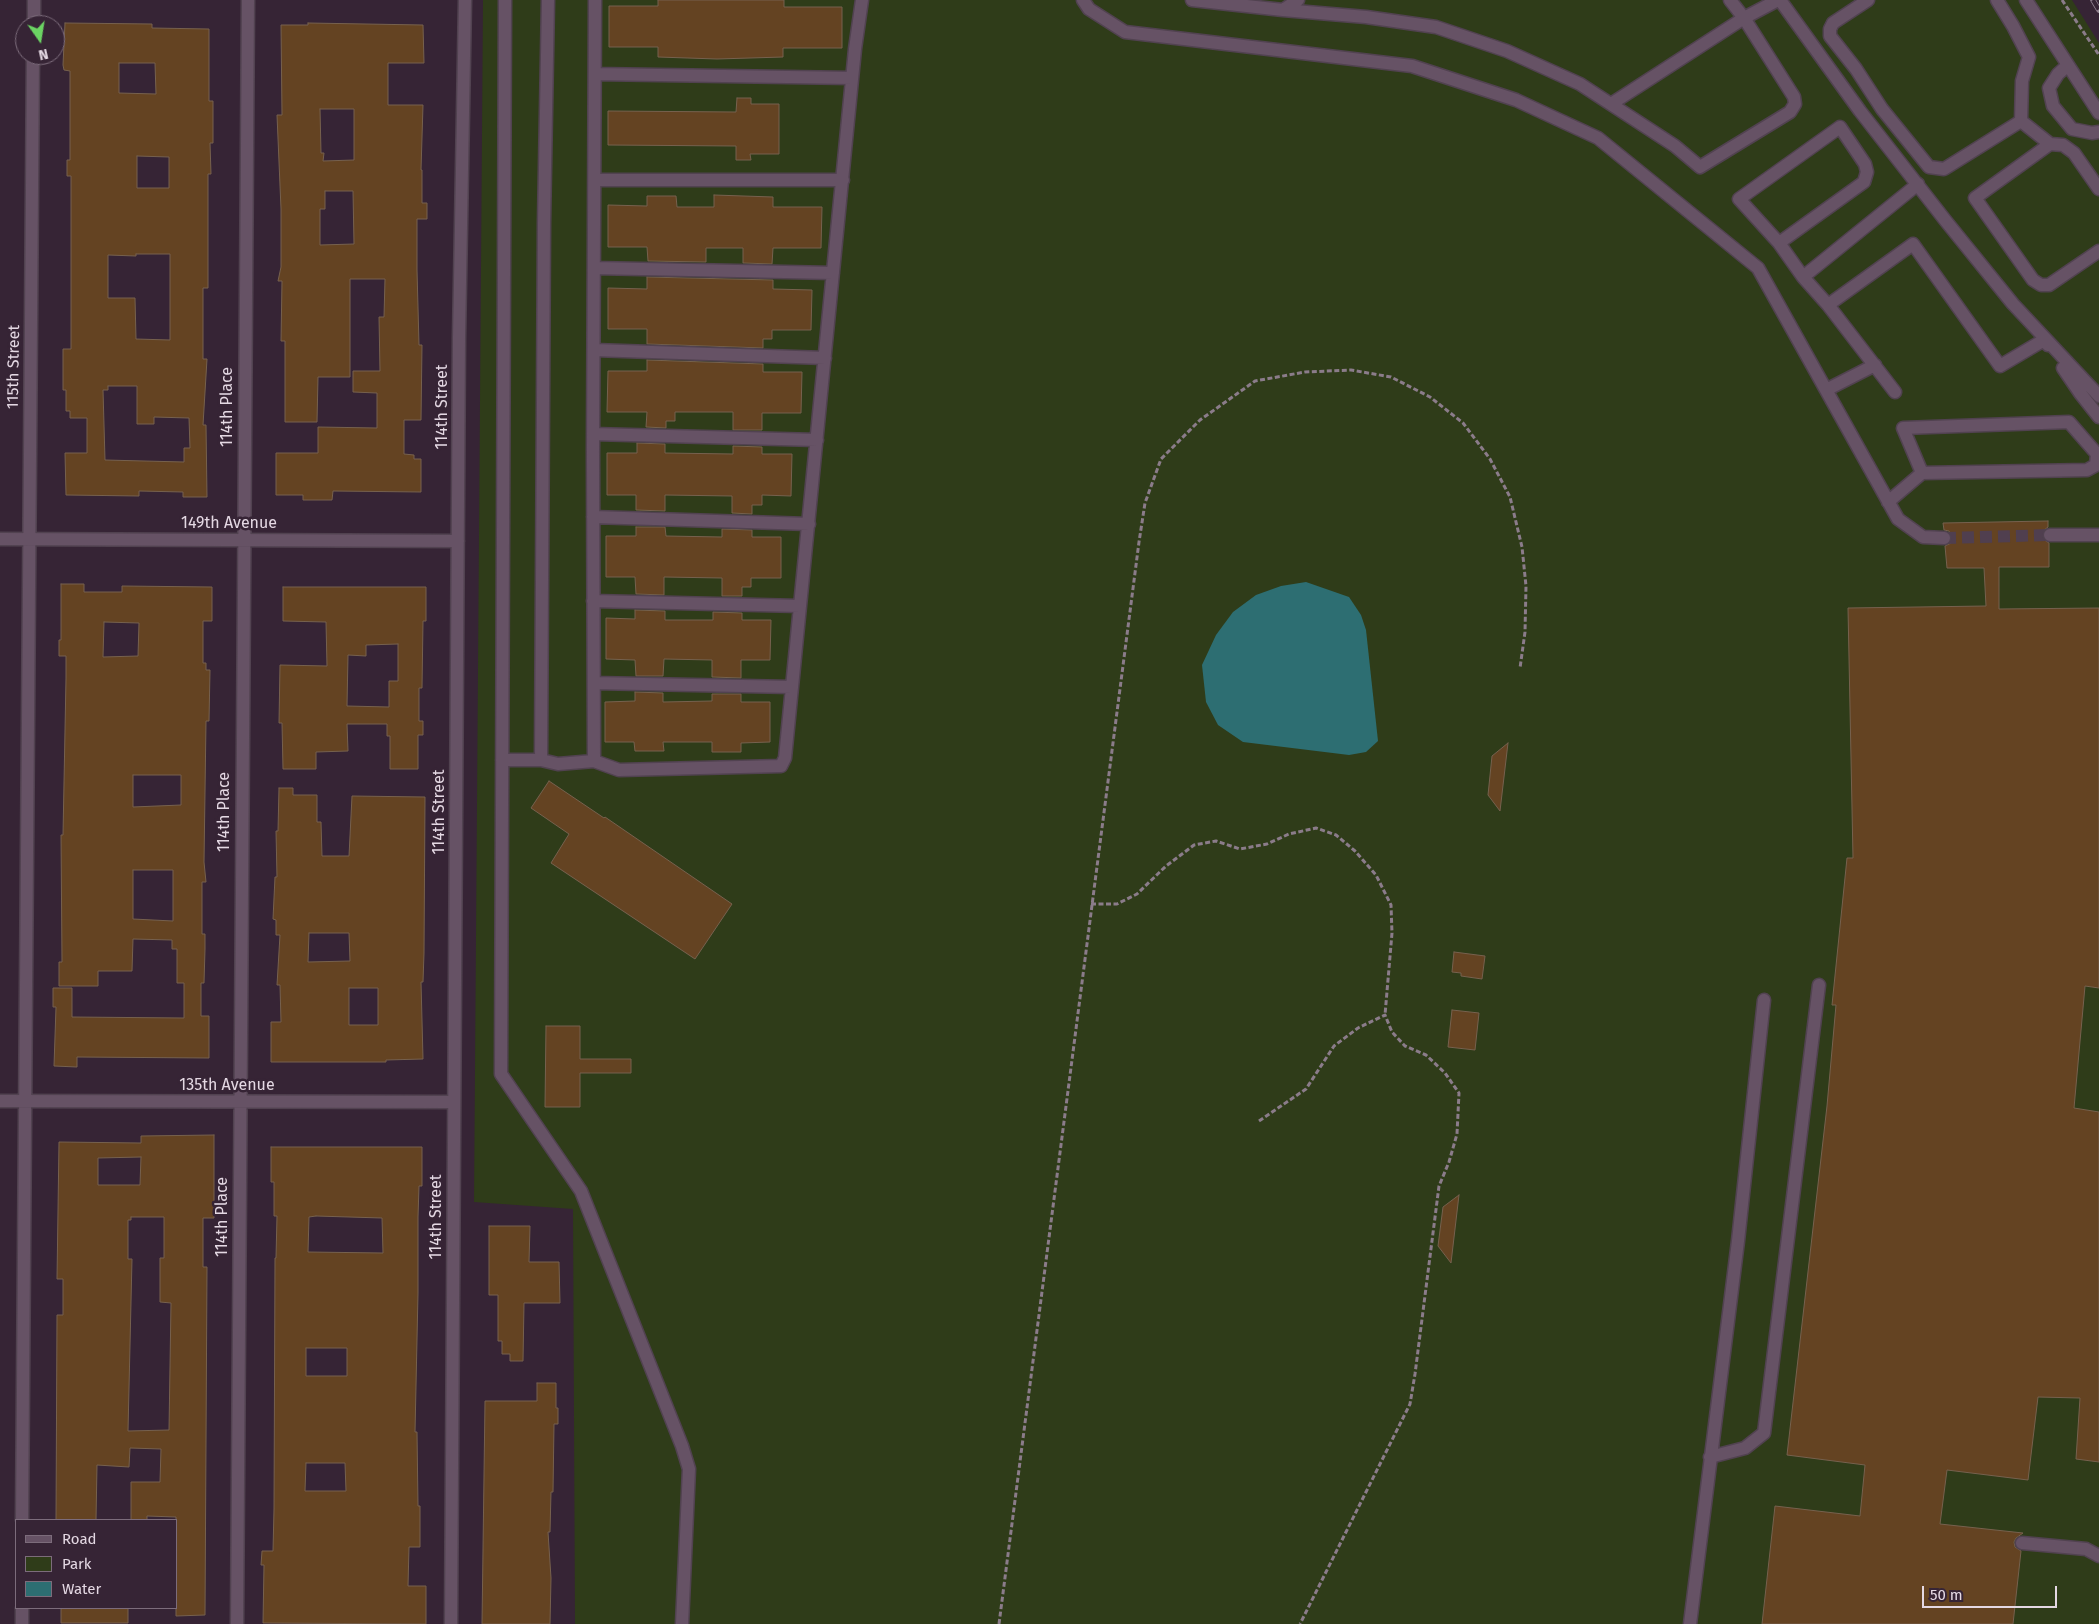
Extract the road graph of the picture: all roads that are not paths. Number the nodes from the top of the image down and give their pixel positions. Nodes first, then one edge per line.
1 (34, 0) edge
2 (248, 0) edge
3 (465, 0) edge
4 (505, 0) edge
5 (548, 0) edge
6 (595, 0) edge
7 (862, 0) edge
8 (1083, 0) edge
9 (1192, 0) edge
10 (1298, 0) edge
11 (1730, 0) edge
12 (1779, 0) edge
13 (1868, 0) edge
14 (1997, 0) edge
15 (2026, 0) edge
16 (1283, 10) junction
17 (34, 15) edge
18 (1744, 18) junction
19 (33, 65) edge
20 (2068, 65) junction
21 (595, 74) junction
22 (852, 78) junction
23 (1611, 104) junction
24 (2099, 113) edge
25 (2021, 121) junction
26 (2099, 132) edge
27 (2050, 144) junction
28 (595, 180) junction
29 (842, 180) junction
30 (1918, 184) junction
31 (2099, 189) edge
32 (1779, 242) junction
33 (2099, 251) edge
34 (594, 268) junction
35 (833, 273) junction
36 (1803, 277) junction
37 (1828, 305) junction
38 (2044, 340) junction
39 (594, 350) junction
40 (825, 358) junction
41 (1875, 365) junction
42 (1826, 390) junction
43 (1896, 392) dead end
44 (2099, 396) edge
45 (2099, 417) edge
46 (593, 434) junction
47 (817, 440) junction
48 (1922, 473) junction
49 (1888, 502) junction
50 (593, 517) junction
51 (809, 524) junction
52 (2050, 535) tunnel mouth
53 (2099, 535) edge
54 (1944, 538) tunnel mouth
55 (0, 539) edge
56 (29, 539) junction
57 (244, 540) junction
58 (458, 541) junction
59 (593, 601) junction
60 (800, 606) junction
61 (594, 683) junction
62 (792, 687) junction
63 (502, 760) junction
64 (541, 760) junction
65 (594, 760) junction
66 (1819, 986) dead end
67 (1764, 1000) dead end
68 (0, 1101) edge
69 (25, 1101) junction
70 (240, 1102) junction
71 (454, 1102) junction
72 (1710, 1457) junction
73 (22, 1519) edge
74 (2022, 1543) dead end
75 (2099, 1556) edge
76 (22, 1609) edge
77 (22, 1624) edge
78 (237, 1624) edge
79 (451, 1624) edge
80 (682, 1624) edge
81 (1690, 1624) edge

1 - 17 street
2 - 57 street, 114th Place
3 - 58 street, 114th Street
4 - 63 street
5 - 64 street
6 - 21 street
7 - 22 street
8 - 42 street
9 - 16 street
10 - 16 street
11 - 18 street
12 - 18 street
12 - 30 street
13 - 25 street
14 - 25 street
15 - 20 street
16 - 23 street
18 - 23 street
18 - 23 street
19 - 56 street, 115th Street
20 - 24 street
20 - 26 street
21 - 22 street
21 - 28 street
22 - 29 street
25 - 27 street
27 - 31 street
27 - 33 street
28 - 29 street
28 - 34 street
29 - 35 street
30 - 36 street
30 - 38 street
32 - 32 street
32 - 36 street
34 - 35 street
34 - 39 street
35 - 40 street
36 - 37 street
37 - 38 street
37 - 41 street
38 - 44 street
38 - 45 street
39 - 40 street
39 - 46 street
40 - 47 street
41 - 42 street
41 - 43 street
42 - 49 street
46 - 47 street
46 - 50 street
47 - 51 street
48 - 48 street
48 - 49 street
49 - 54 street
50 - 51 street
50 - 59 street
51 - 60 street
52 - 53 street
55 - 56 street, 149th Avenue
56 - 57 street, 149th Avenue
56 - 69 street, 115th Street
57 - 58 street, 149th Avenue
57 - 70 street, 114th Place
58 - 71 street, 114th Street
59 - 60 street
59 - 61 street
60 - 62 street
61 - 62 street
61 - 65 street
62 - 65 street
63 - 64 street
63 - 80 street
64 - 65 street
66 - 72 street
67 - 72 street
68 - 69 street, 135th Avenue
69 - 70 street, 135th Avenue
69 - 73 street, 115th Street
70 - 71 street, 135th Avenue
70 - 78 street, 114th Place
71 - 79 street, 114th Street
72 - 81 street
74 - 75 street
76 - 77 street

